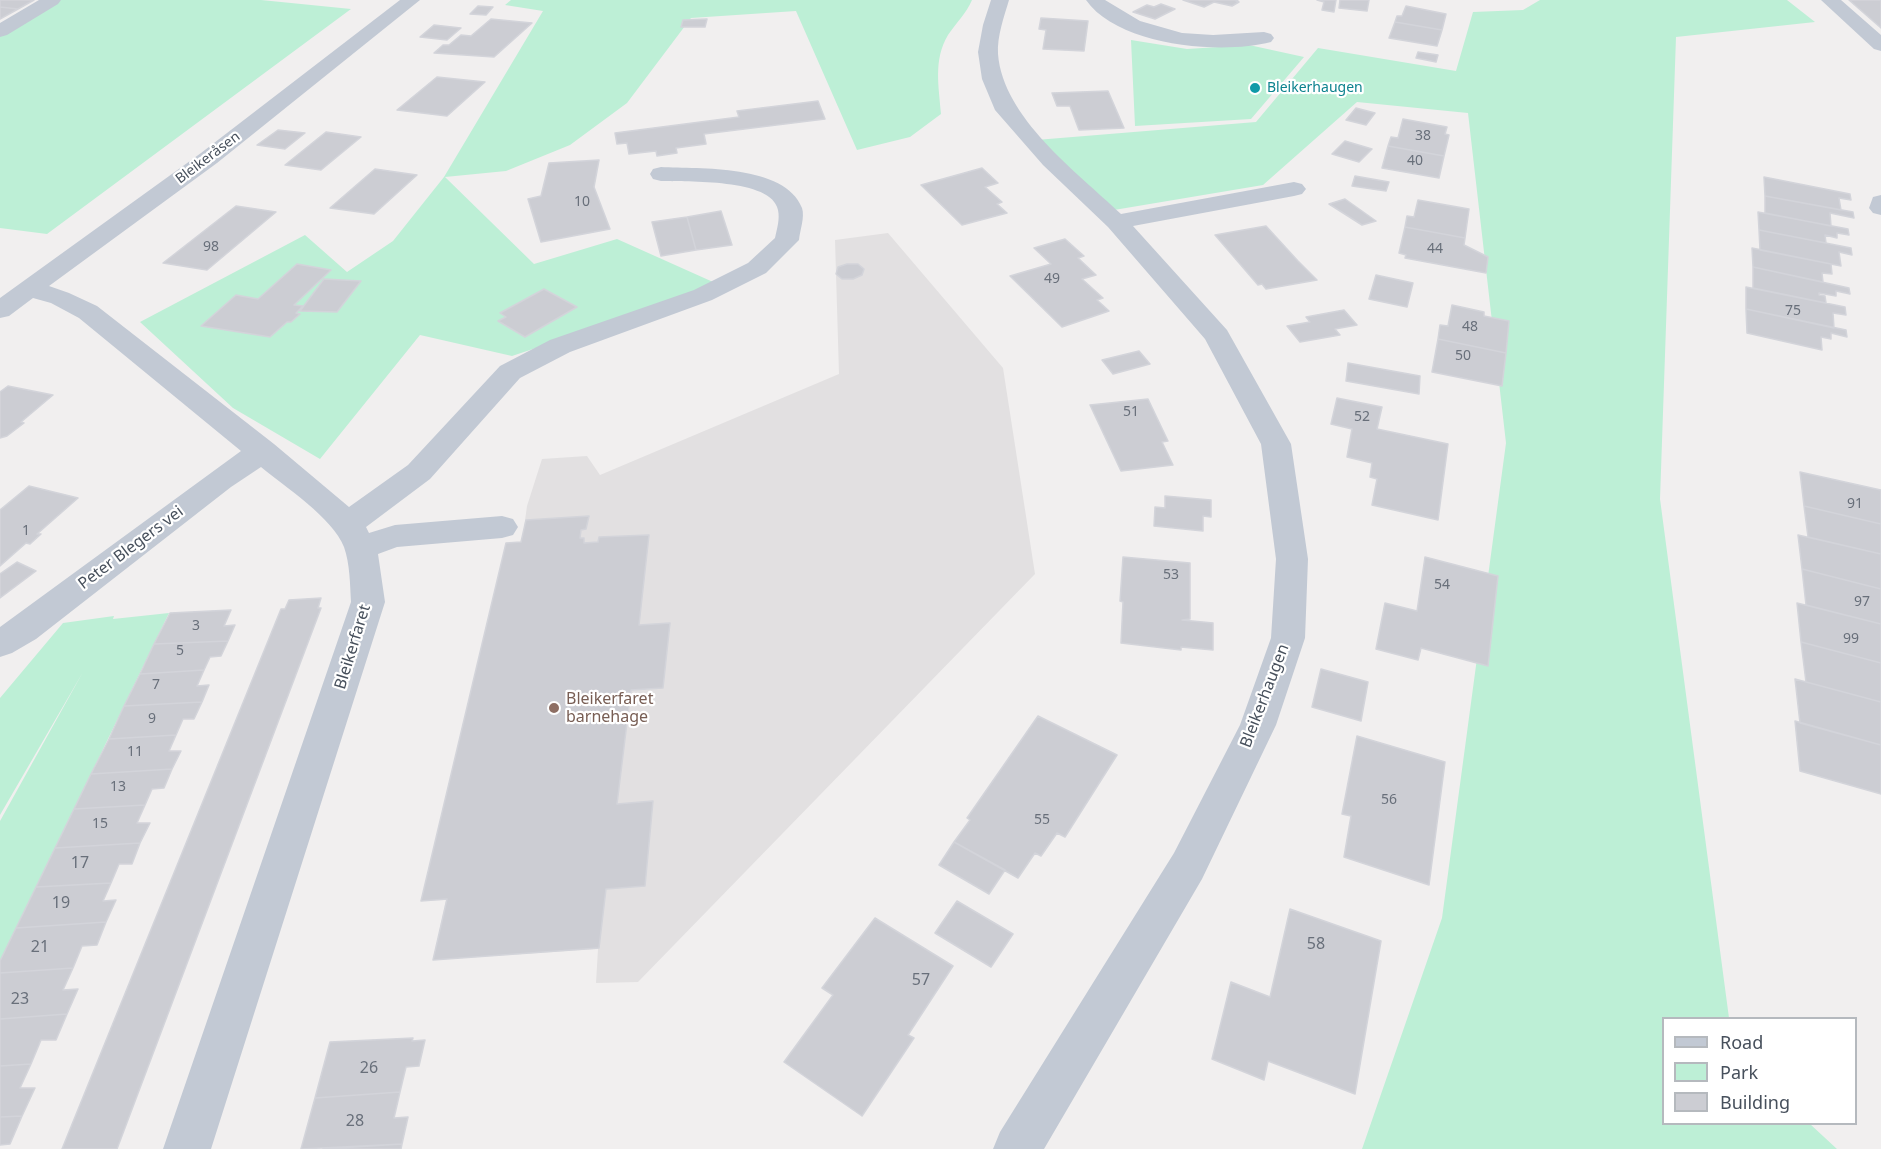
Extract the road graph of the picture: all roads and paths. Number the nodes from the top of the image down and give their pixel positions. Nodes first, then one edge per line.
1 (52, 0) edge
2 (411, 0) edge
3 (1000, 0) edge
4 (1095, 0) edge
5 (1830, 0) edge
6 (0, 31) edge
7 (1264, 38) dead end
8 (1881, 45) edge
9 (661, 174) dead end
10 (1294, 189) dead end
11 (1881, 202) edge
12 (1881, 208) edge
13 (1116, 222) junction
14 (30, 289) junction
15 (0, 310) edge
16 (263, 451) junction
17 (502, 527) dead end
18 (355, 535) junction
19 (0, 644) edge
20 (187, 1149) edge
21 (1017, 1149) edge

1 - 6 street
2 - 14 street, Bleikeråsen
3 - 13 street, Bleikerhaugen
4 - 7 street
5 - 8 street
9 - 18 street
10 - 13 street
11 - 12 street
13 - 21 street, Bleikerhaugen
14 - 15 street, Bleikeråsen
14 - 16 street
16 - 18 street
16 - 19 street, Peter Blegers vei
17 - 18 street
18 - 20 street, Bleikerfaret

